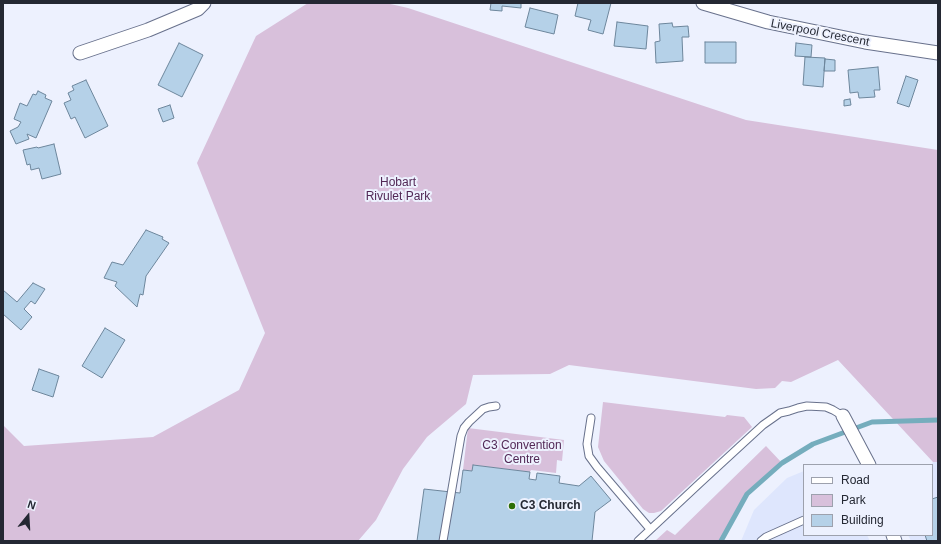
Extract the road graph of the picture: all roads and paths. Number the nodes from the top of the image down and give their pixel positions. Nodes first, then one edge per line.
1 (204, 3) edge
2 (703, 3) edge
3 (80, 53) dead end
4 (938, 53) edge
5 (496, 406) dead end
6 (842, 416) joint
7 (591, 418) dead end
8 (867, 461) edge
9 (803, 520) edge
10 (650, 529) junction
11 (443, 541) edge
12 (638, 541) edge
13 (761, 541) edge

1 - 3 street
2 - 4 street, Liverpool Crescent
5 - 11 lane
6 - 8 street
6 - 10 lane
7 - 10 lane
9 - 13 lane
10 - 12 lane

